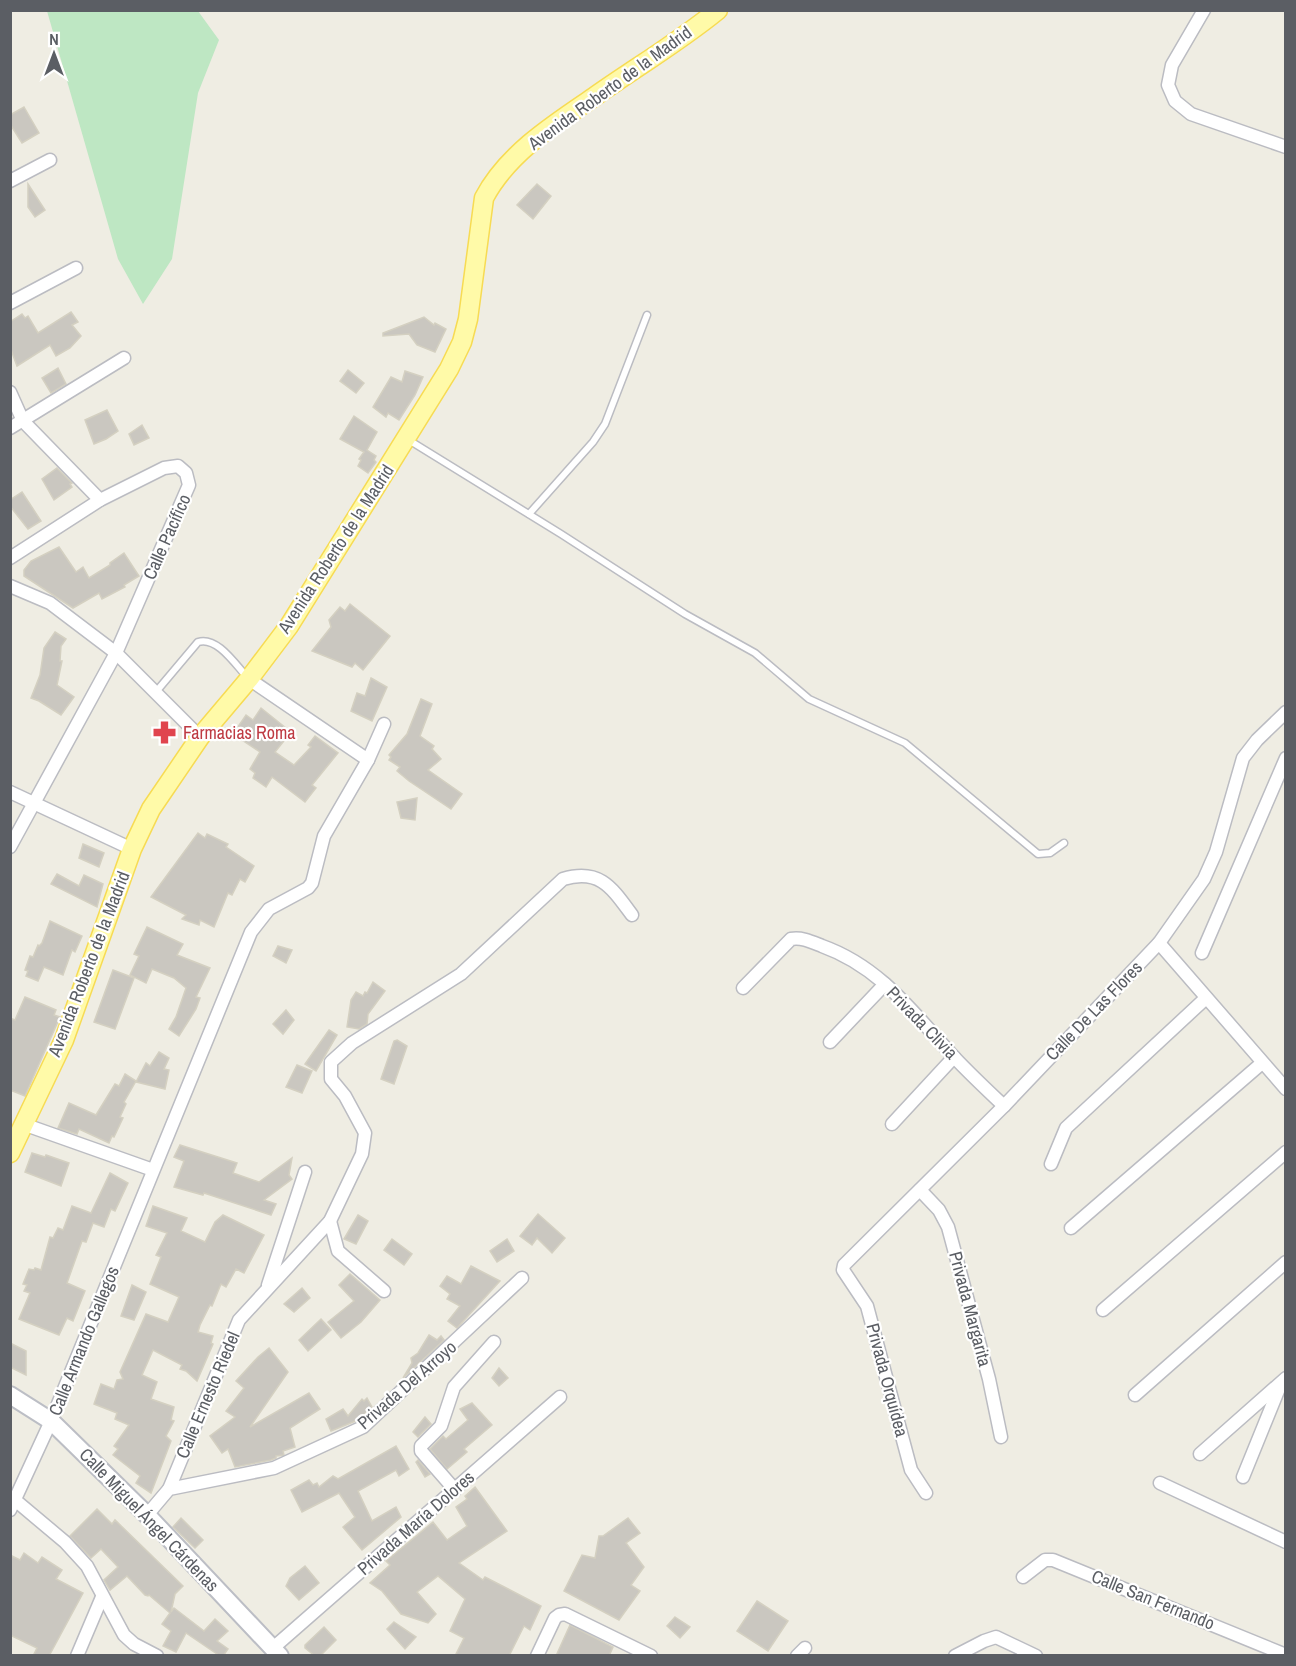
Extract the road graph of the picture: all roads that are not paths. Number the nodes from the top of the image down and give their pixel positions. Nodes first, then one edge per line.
1 (718, 10) edge
2 (1204, 10) edge
3 (1286, 147) edge
4 (50, 160) dead end
5 (10, 181) edge
6 (76, 268) dead end
7 (10, 303) edge
8 (647, 315) dead end
9 (124, 358) dead end
10 (10, 392) edge
11 (23, 421) junction
12 (10, 428) edge
13 (406, 439) junction
14 (99, 500) junction
15 (529, 514) junction
16 (10, 558) edge
17 (10, 585) edge
18 (116, 653) junction
19 (249, 679) junction
20 (155, 693) junction
21 (1286, 712) edge
22 (384, 724) dead end
23 (200, 737) junction
24 (1286, 758) edge
25 (368, 760) junction
26 (10, 792) edge
27 (35, 803) junction
28 (1064, 843) dead end
29 (10, 847) edge
30 (132, 849) junction
31 (632, 915) dead end
32 (1159, 943) junction
33 (1202, 953) dead end
34 (885, 984) junction
35 (743, 988) dead end
36 (1206, 998) junction
37 (830, 1042) dead end
38 (954, 1057) junction
39 (1262, 1063) junction
40 (1286, 1089) edge
41 (1004, 1106) junction
42 (23, 1124) junction
43 (892, 1124) dead end
44 (1286, 1152) edge
45 (10, 1153) edge
46 (1051, 1164) dead end
47 (153, 1170) junction
48 (305, 1172) dead end
49 (920, 1190) junction
50 (330, 1221) junction
51 (1071, 1228) dead end
52 (1286, 1263) edge
53 (843, 1270) joint
54 (522, 1278) dead end
55 (266, 1290) junction
56 (384, 1291) dead end
57 (1103, 1310) dead end
58 (494, 1342) dead end
59 (1283, 1380) edge
60 (10, 1395) edge
61 (1135, 1395) dead end
62 (560, 1397) dead end
63 (51, 1421) junction
64 (1001, 1437) dead end
65 (1200, 1454) dead end
66 (1244, 1477) dead end
67 (1160, 1483) dead end
68 (169, 1489) junction
69 (455, 1490) junction
70 (926, 1493) dead end
71 (13, 1505) edge
72 (147, 1515) junction
73 (1286, 1542) edge
74 (1023, 1577) dead end
75 (102, 1597) junction
76 (276, 1652) edge
77 (1286, 1655) edge
78 (77, 1656) edge
79 (157, 1656) edge
80 (537, 1656) edge
81 (651, 1656) edge
82 (955, 1656) edge
83 (1036, 1656) edge

1 - 13 main road, Avenida Roberto de la Madrid
2 - 3 street
4 - 5 street
6 - 7 street
8 - 15 lane
9 - 11 street
10 - 11 street
11 - 12 street
11 - 14 street
13 - 15 lane
13 - 19 main road, Avenida Roberto de la Madrid
14 - 16 street, Calle Pacífico
14 - 18 street, Calle Pacífico
15 - 28 lane
17 - 18 street
18 - 20 street
18 - 27 street
19 - 20 lane
19 - 23 main road, Avenida Roberto de la Madrid
19 - 25 street
20 - 23 street
21 - 32 street, Calle De Las Flores
22 - 25 street, Calle Armando Gallegos
23 - 30 main road, Avenida Roberto de la Madrid
24 - 33 street
25 - 47 street, Calle Armando Gallegos
26 - 27 street
27 - 29 street
27 - 30 street
30 - 42 main road, Avenida Roberto de la Madrid
31 - 50 street, Calle Ernesto Riedel
32 - 36 street
32 - 41 street, Calle De Las Flores
34 - 35 street, Privada Clivia
34 - 37 street
34 - 38 street, Privada Clivia
36 - 39 street
36 - 46 street
38 - 41 street, Privada Clivia
38 - 43 street
39 - 40 street
39 - 51 street
41 - 49 street, Calle De Las Flores
42 - 45 main road, Avenida Roberto de la Madrid
42 - 47 street
44 - 57 street
47 - 63 street, Calle Armando Gallegos
48 - 55 street
49 - 53 street, Calle De Las Flores
49 - 64 street, Privada Margarita
50 - 55 street, Calle Ernesto Riedel
50 - 56 street
52 - 61 street
53 - 70 street, Privada Orquídea
54 - 68 street, Privada Del Arroyo
55 - 68 street, Calle Ernesto Riedel
58 - 69 street
59 - 65 street
59 - 66 street
60 - 63 street, Calle Miguel Ángel Cárdenas
62 - 69 street, Privada María Dolores
63 - 71 street, Calle Armando Gallegos
63 - 72 street, Calle Miguel Ángel Cárdenas
67 - 73 street
68 - 72 street
69 - 76 street, Privada María Dolores
71 - 75 street
72 - 76 street, Calle Miguel Ángel Cárdenas
74 - 77 street, Calle San Fernando
75 - 78 street
75 - 79 street
80 - 81 street
82 - 83 street

